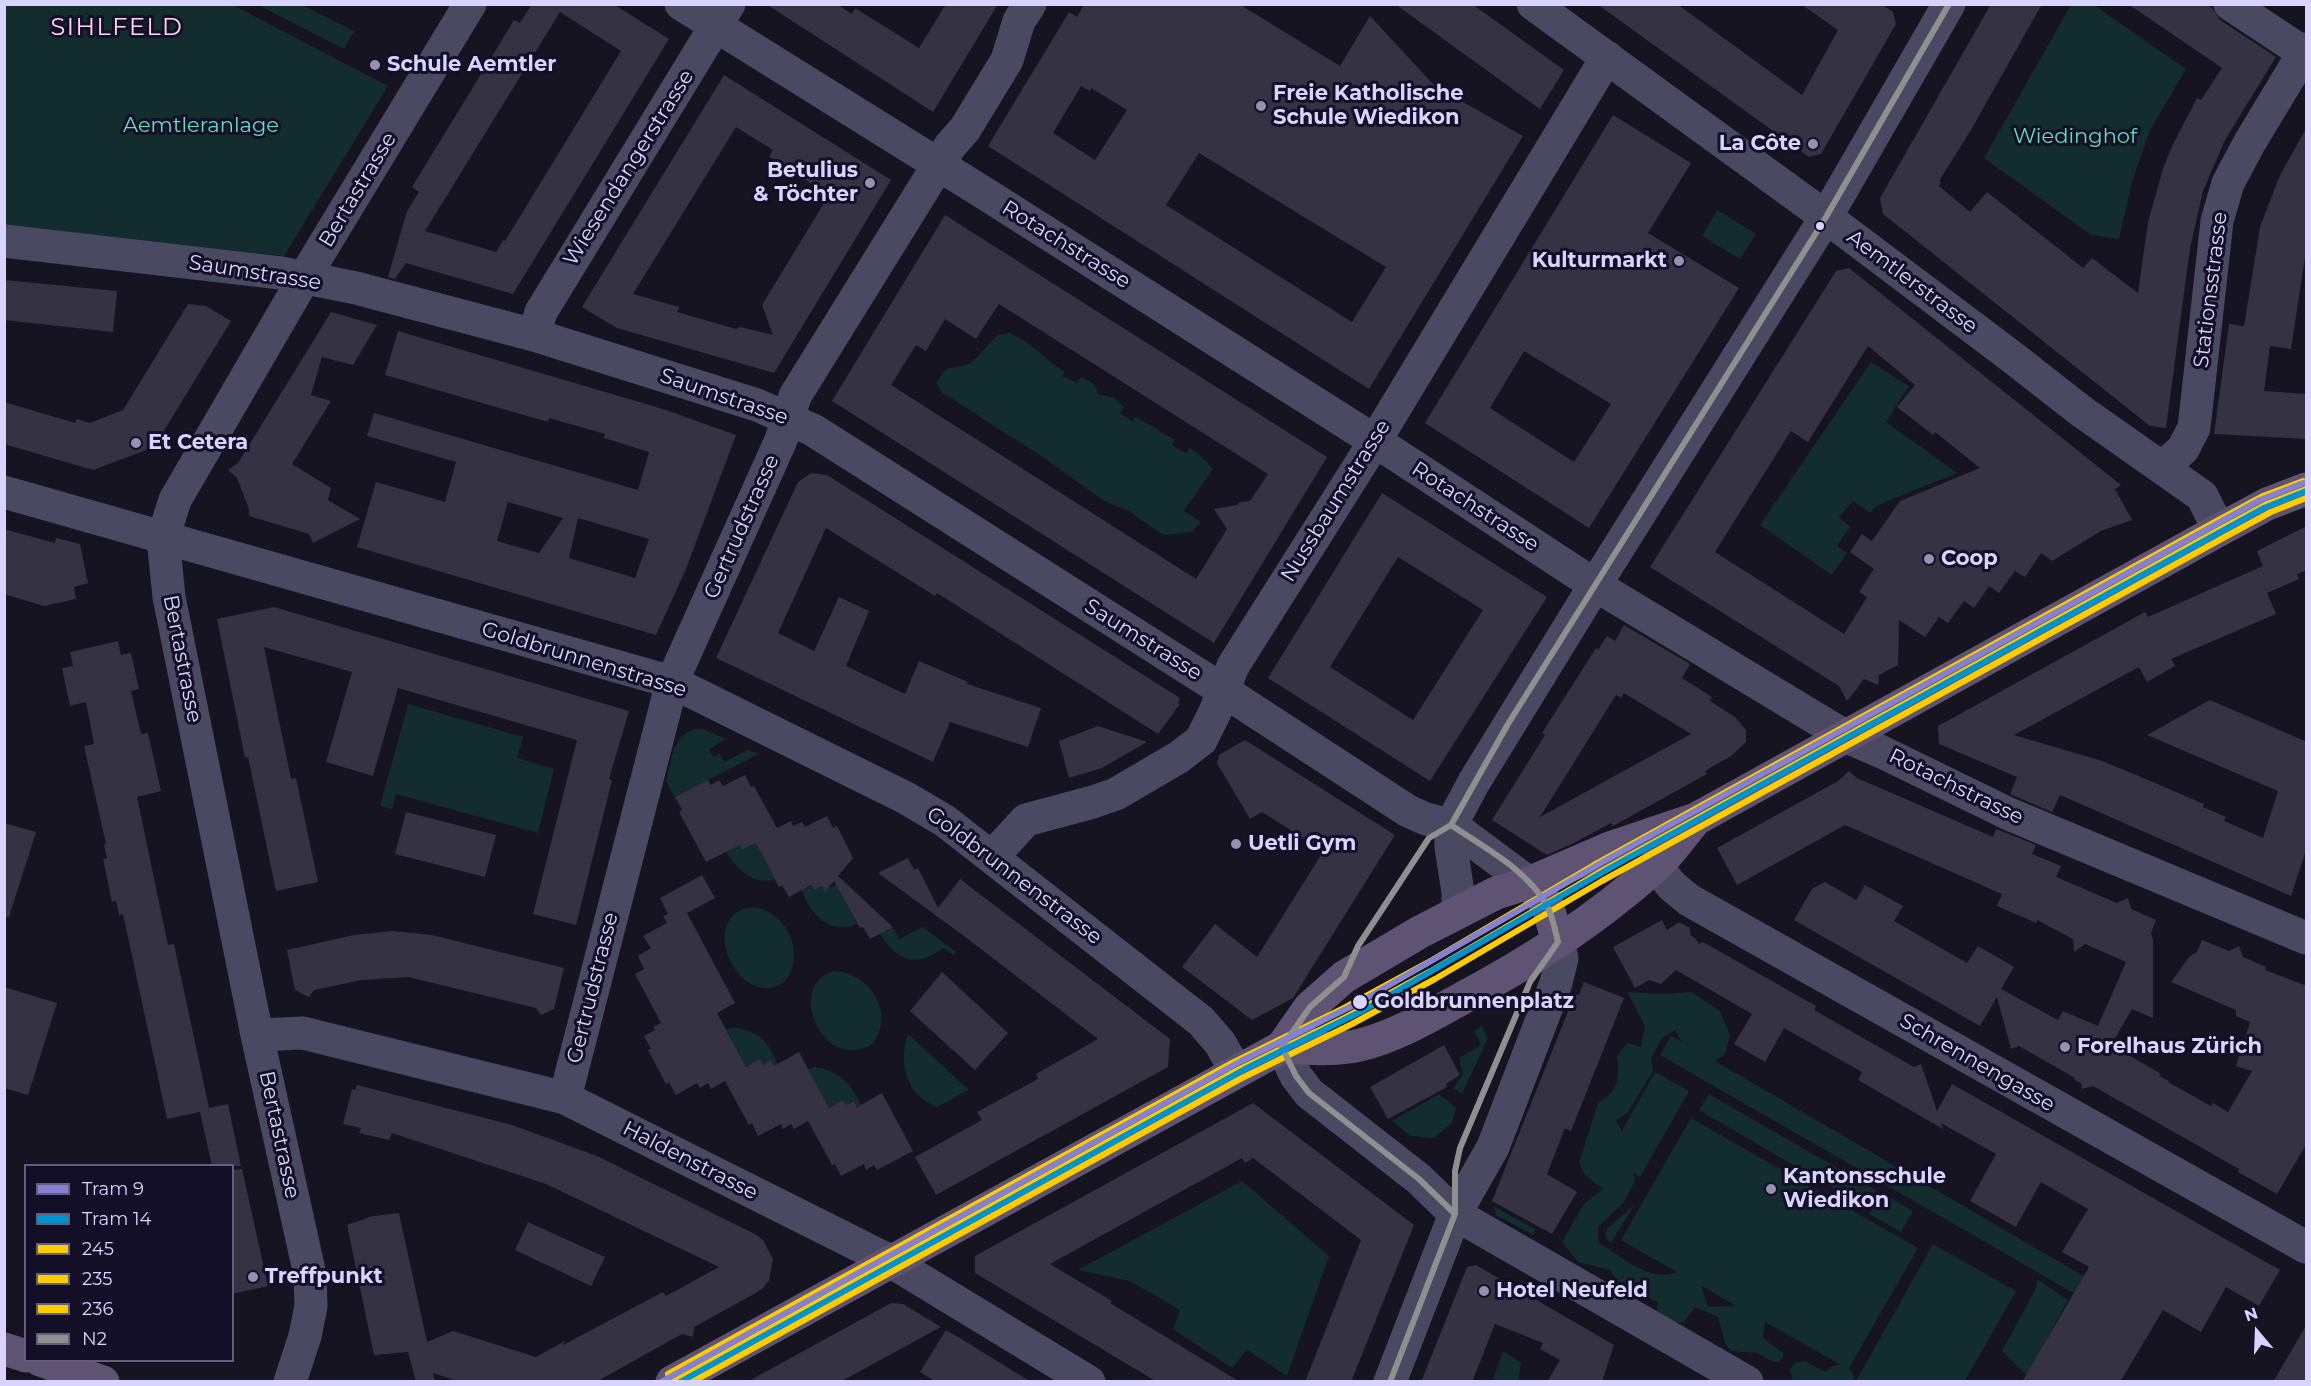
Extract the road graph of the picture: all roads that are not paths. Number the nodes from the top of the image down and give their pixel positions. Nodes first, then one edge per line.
1 (470, 4) edge
2 (681, 4) edge
3 (1030, 4) edge
4 (1533, 4) edge
5 (2230, 4) edge
6 (1945, 6) edge
7 (722, 16) edge
8 (2305, 51) edge
9 (1607, 57) junction
10 (938, 165) junction
11 (1826, 217) junction
12 (4, 242) edge
13 (304, 278) junction
14 (534, 335) junction
15 (788, 418) junction
16 (1375, 441) junction
17 (2162, 468) junction
18 (2307, 489) edge
19 (4, 492) edge
20 (2219, 530) junction
21 (163, 538) junction
22 (1594, 585) junction
23 (672, 682) junction
24 (1224, 691) junction
25 (1845, 736) junction
26 (1696, 819) junction
27 (1451, 825) junction
28 (992, 857) junction
29 (1656, 866) junction
30 (1529, 883) junction
31 (1458, 911) junction
32 (2307, 938) edge
33 (1558, 942) junction
34 (257, 1035) junction
35 (1282, 1047) junction
36 (1236, 1071) junction
37 (565, 1098) junction
38 (1455, 1214) junction
39 (2307, 1247) edge
40 (890, 1261) junction
41 (4, 1349) edge
42 (24, 1355) edge
43 (46, 1362) edge
44 (1083, 1380) edge
45 (104, 1382) edge
46 (290, 1382) edge
47 (672, 1382) edge
48 (1390, 1382) edge
49 (1747, 1382) edge

1 - 13 street, Bertastrasse
2 - 7 street, Rotachstrasse
3 - 10 street, Gertrudstrasse
4 - 9 street, Aemtlerstrasse
5 - 8 street
6 - 11 street
7 - 10 street, Rotachstrasse
7 - 14 street, Wiesendangerstrasse
8 - 17 street, Stationsstrasse
9 - 11 street, Aemtlerstrasse
9 - 16 street, Nussbaumstrasse
10 - 15 street, Gertrudstrasse
10 - 16 street, Rotachstrasse
11 - 17 street, Aemtlerstrasse
11 - 22 street
12 - 13 street, Saumstrasse
13 - 14 street, Saumstrasse
13 - 21 street, Bertastrasse
14 - 15 street, Saumstrasse
15 - 23 street, Gertrudstrasse
15 - 24 street, Saumstrasse
16 - 22 street, Rotachstrasse
16 - 24 street, Nussbaumstrasse
17 - 20 street, Aemtlerstrasse
18 - 20 main road
19 - 21 street, Goldbrunnenstrasse
20 - 25 main road
21 - 23 street, Goldbrunnenstrasse
21 - 34 street, Bertastrasse
22 - 25 street, Rotachstrasse
22 - 27 street
23 - 28 street, Goldbrunnenstrasse
23 - 37 street, Gertrudstrasse
24 - 27 street, Saumstrasse
24 - 28 street, Nussbaumstrasse
25 - 26 main road
25 - 32 street, Rotachstrasse
26 - 29 main road
26 - 30 main road
27 - 30 street
27 - 31 street
28 - 36 street, Goldbrunnenstrasse
29 - 33 main road
29 - 39 street, Schrennengasse
30 - 31 main road
30 - 33 main road
31 - 35 main road
33 - 35 main road
33 - 38 street
34 - 37 street, Haldenstrasse
34 - 46 street, Bertastrasse
35 - 36 main road
35 - 38 street
36 - 40 main road
37 - 40 street, Haldenstrasse
38 - 48 street
38 - 49 street
40 - 44 street, Haldenstrasse
40 - 47 main road
41 - 42 main road
43 - 45 main road

